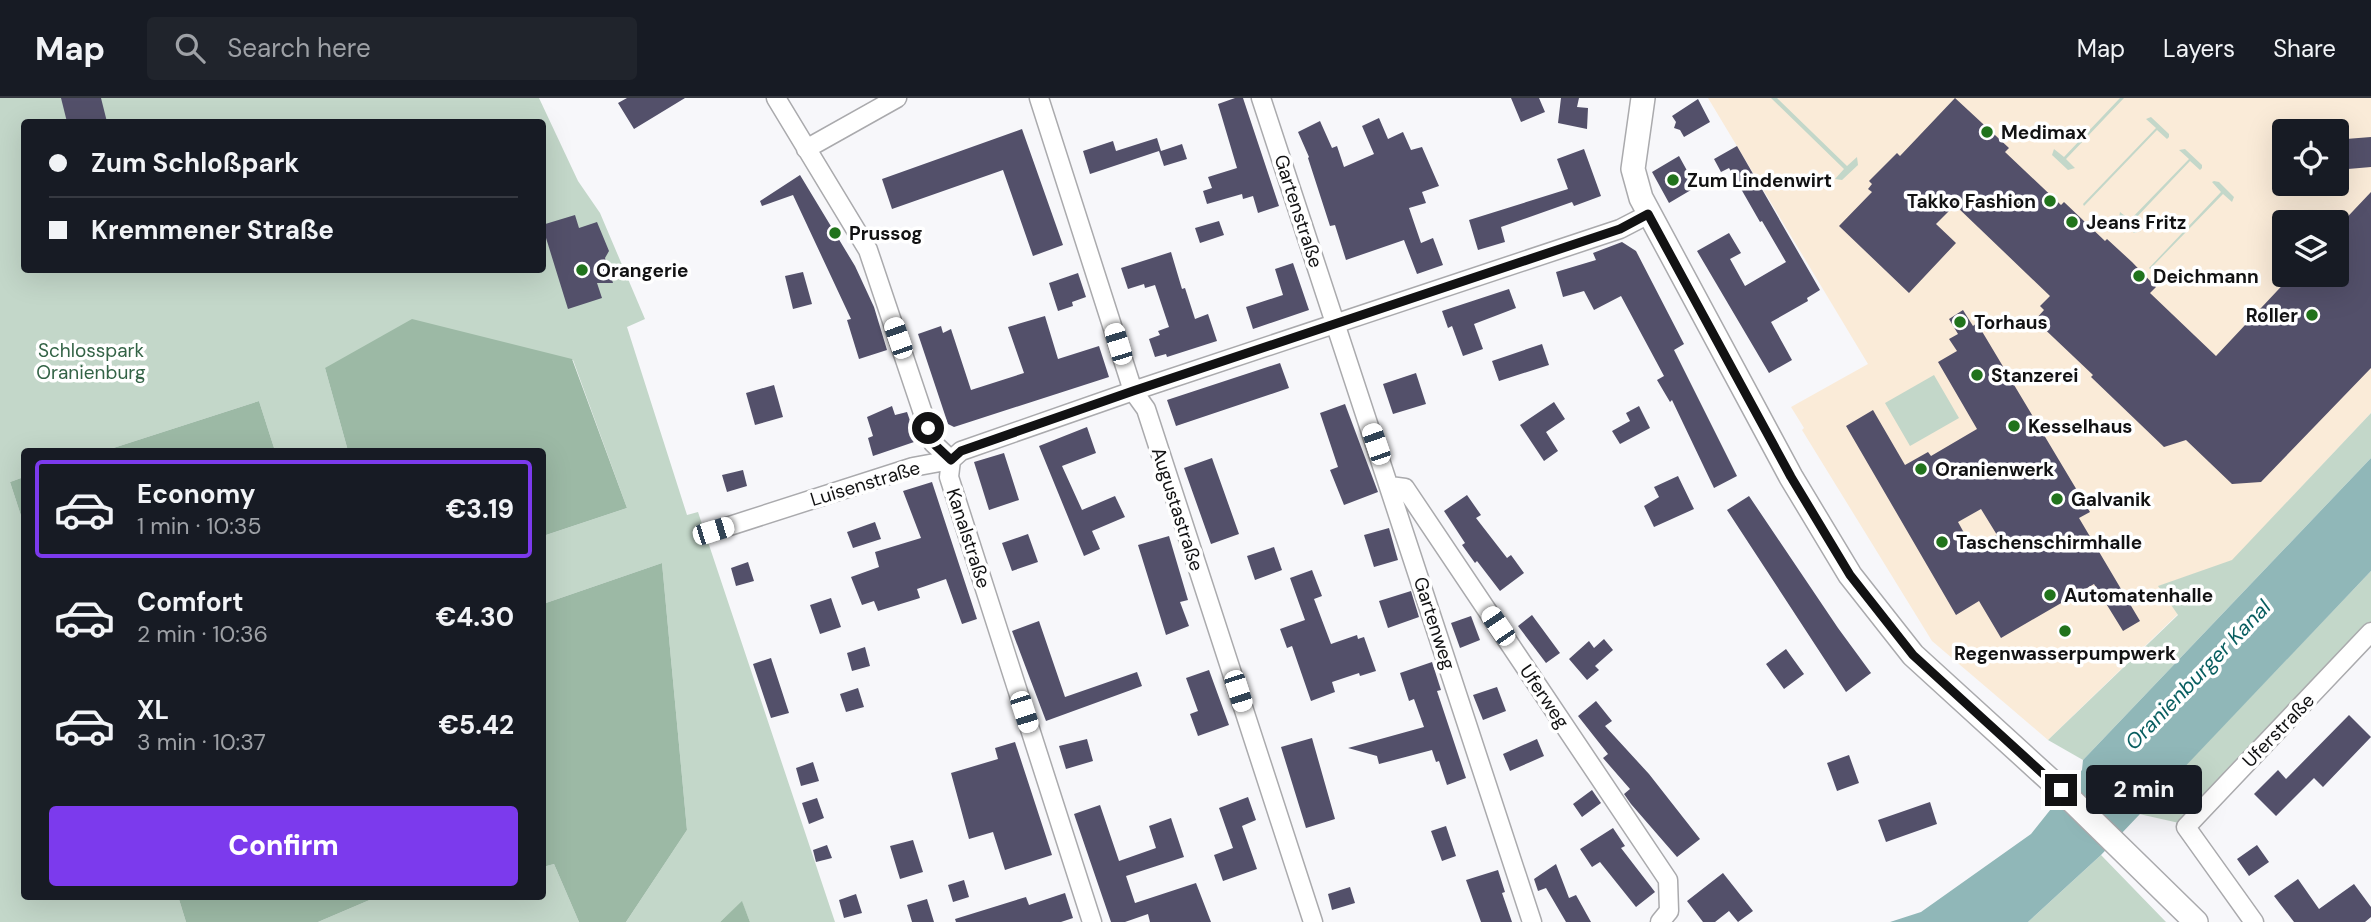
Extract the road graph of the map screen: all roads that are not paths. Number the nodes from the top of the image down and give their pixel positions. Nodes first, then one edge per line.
1 (776, 98) edge
2 (897, 98) edge
3 (1039, 98) edge
4 (1261, 98) edge
5 (1643, 98) edge
6 (1656, 98) edge
7 (1639, 137) junction
8 (806, 149) junction
9 (1648, 214) junction
10 (1336, 324) junction
11 (1133, 391) junction
12 (951, 460) junction
13 (1390, 486) junction
14 (713, 531) dead end
15 (2371, 632) edge
16 (1092, 922) edge
17 (1313, 922) edge
18 (1532, 922) edge
19 (1660, 922) edge
20 (2196, 922) edge
21 (2254, 922) edge

1 - 8 street, Kanalstraße
2 - 8 street
3 - 11 street, Augustastraße
4 - 10 street, Gartenstraße
5 - 7 main road
6 - 7 main road
7 - 9 main road
8 - 12 street, Kanalstraße
9 - 10 street, Luisenstraße
9 - 20 main road
10 - 11 street, Luisenstraße
10 - 13 street, Gartenweg
11 - 12 street, Luisenstraße
11 - 17 street, Augustastraße
12 - 14 street, Luisenstraße
12 - 16 street, Kanalstraße
13 - 18 street, Gartenweg
13 - 19 street, Uferweg
15 - 21 street, Uferstraße

